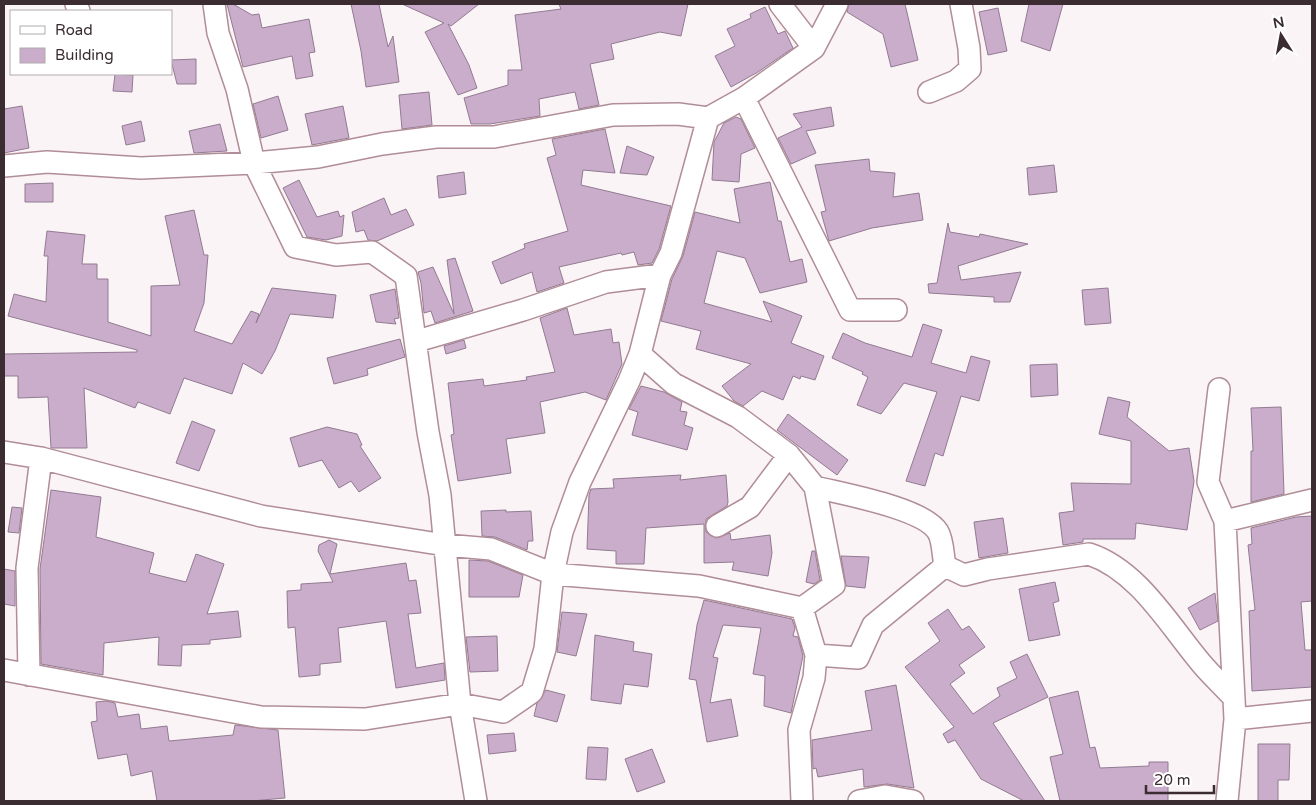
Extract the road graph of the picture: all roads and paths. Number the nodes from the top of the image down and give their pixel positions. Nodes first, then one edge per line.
1 (214, 4) edge
2 (780, 4) edge
3 (836, 4) edge
4 (961, 4) edge
5 (814, 48) junction
6 (929, 92) dead end
7 (744, 98) junction
8 (708, 118) junction
9 (254, 163) junction
10 (4, 166) edge
11 (660, 275) junction
12 (896, 310) dead end
13 (417, 341) junction
14 (640, 354) junction
15 (1219, 389) dead end
16 (4, 452) edge
17 (789, 455) junction
18 (41, 458) junction
19 (815, 487) junction
20 (1312, 500) edge
21 (1225, 521) junction
22 (716, 526) dead end
23 (445, 544) junction
24 (945, 566) junction
25 (553, 574) junction
26 (802, 608) junction
27 (816, 656) junction
28 (4, 670) edge
29 (29, 675) junction
30 (1233, 697) junction
31 (460, 704) junction
32 (1312, 711) edge
33 (1235, 719) junction
34 (476, 801) edge
35 (802, 801) edge
36 (859, 801) edge
37 (913, 801) edge
38 (1227, 801) edge

1 - 9 street
2 - 5 street
3 - 5 street
4 - 6 street
5 - 7 street
7 - 8 street
7 - 12 street
8 - 9 street
8 - 11 street
9 - 10 street
9 - 13 street
11 - 13 street
11 - 14 street
13 - 23 street
14 - 17 street
14 - 25 street
15 - 21 street
16 - 18 street
17 - 19 street
17 - 22 street
18 - 23 street
18 - 29 street
19 - 24 street
19 - 26 street
20 - 21 street
21 - 30 street
23 - 25 street
23 - 31 street
24 - 27 street
24 - 30 street
25 - 26 street
25 - 31 street
26 - 27 street
27 - 35 street
28 - 29 street
29 - 31 street
30 - 33 street
31 - 34 street
32 - 33 street
33 - 38 street
36 - 37 street

